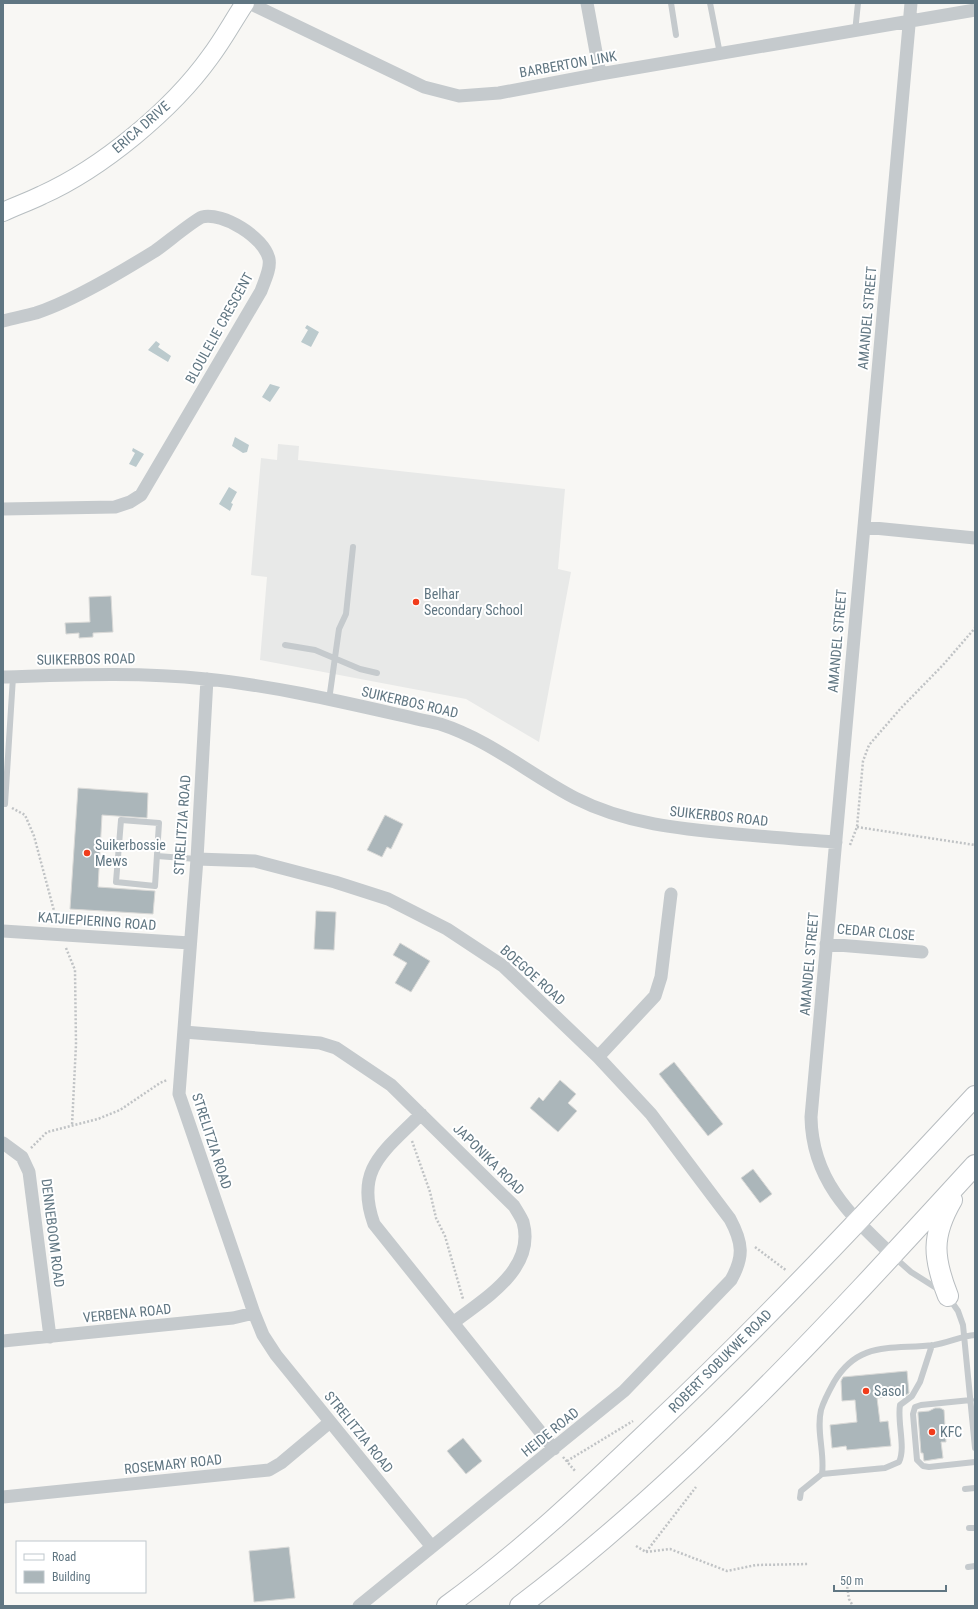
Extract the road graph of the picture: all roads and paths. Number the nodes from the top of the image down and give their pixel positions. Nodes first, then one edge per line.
1 (244, 3) edge
2 (249, 3) edge
3 (587, 3) edge
4 (671, 3) edge
5 (710, 3) edge
6 (858, 3) edge
7 (911, 3) edge
8 (975, 10) edge
9 (909, 23) junction
10 (855, 32) junction
11 (676, 35) dead end
12 (720, 54) junction
13 (600, 74) junction
14 (3, 212) edge
15 (3, 320) edge
16 (3, 509) edge
17 (864, 527) junction
18 (975, 538) edge
19 (353, 547) dead end
20 (975, 628) edge
21 (285, 645) dead end
22 (335, 659) junction
23 (377, 673) dead end
24 (8, 677) edge
25 (207, 679) junction
26 (329, 700) junction
27 (5, 804) joint
28 (836, 842) junction
29 (975, 845) edge
30 (157, 856) junction
31 (197, 859) junction
32 (671, 894) dead end
33 (3, 931) edge
34 (57, 934) junction
35 (190, 943) junction
36 (826, 944) junction
37 (922, 952) dead end
38 (184, 1032) junction
39 (598, 1057) junction
40 (179, 1077) junction
41 (975, 1096) edge
42 (421, 1114) junction
43 (72, 1126) junction
44 (408, 1127) junction
45 (3, 1143) edge
46 (22, 1157) junction
47 (971, 1170) edge
48 (858, 1222) junction
49 (755, 1247) dead end
50 (892, 1255) junction
51 (740, 1261) joint
52 (787, 1271) dead end
53 (948, 1296) junction
54 (470, 1309) junction
55 (254, 1313) junction
56 (454, 1322) junction
57 (975, 1335) edge
58 (965, 1336) junction
59 (50, 1337) junction
60 (3, 1341) edge
61 (932, 1345) junction
62 (971, 1400) junction
63 (973, 1415) edge
64 (637, 1419) dead end
65 (330, 1422) junction
66 (975, 1448) edge
67 (554, 1449) junction
68 (567, 1461) junction
69 (975, 1462) edge
70 (576, 1472) dead end
71 (822, 1474) junction
72 (696, 1487) dead end
73 (975, 1488) edge
74 (965, 1489) dead end
75 (3, 1498) edge
76 (800, 1498) dead end
77 (636, 1546) dead end
78 (432, 1547) junction
79 (646, 1552) junction
80 (808, 1564) dead end
81 (975, 1566) edge
82 (968, 1567) dead end
83 (846, 1579) dead end
84 (849, 1599) junction
85 (359, 1606) edge
86 (447, 1606) edge
87 (520, 1606) edge
88 (849, 1606) edge
89 (853, 1606) edge

1 - 14 main road, ERICA DRIVE
2 - 13 street, BARBERTON LINK
3 - 13 street
4 - 11 lane
5 - 12 lane
6 - 10 lane
7 - 9 street, AMANDEL STREET
8 - 9 street, BARBERTON LINK
9 - 10 street, BARBERTON LINK
9 - 17 street, AMANDEL STREET
10 - 12 street, BARBERTON LINK
12 - 13 street, BARBERTON LINK
15 - 16 street, BLOULELIE CRESCENT
17 - 18 street
17 - 28 street, AMANDEL STREET
19 - 22 lane
20 - 29 path
21 - 22 lane
22 - 23 lane
22 - 26 lane
24 - 25 street, SUIKERBOS ROAD
24 - 27 lane
25 - 26 street, SUIKERBOS ROAD
25 - 31 street, STRELITZIA ROAD
26 - 28 street, SUIKERBOS ROAD
27 - 34 path
28 - 36 street, AMANDEL STREET
30 - 30 lane
30 - 31 lane
31 - 35 street, STRELITZIA ROAD
31 - 39 street, BOEGOE ROAD
32 - 39 street
33 - 34 street, KATJIEPIERING ROAD
34 - 35 street, KATJIEPIERING ROAD
34 - 43 path
35 - 38 street, STRELITZIA ROAD
36 - 37 street, CEDAR CLOSE
36 - 48 street, AMANDEL STREET
38 - 40 street, STRELITZIA ROAD
38 - 42 street, JAPONIKA ROAD
39 - 51 street, BOEGOE ROAD
40 - 43 path
40 - 55 street, STRELITZIA ROAD
41 - 48 main road, ROBERT SOBUKWE ROAD
42 - 44 street
42 - 54 street, JAPONIKA ROAD
43 - 46 path
44 - 54 path
44 - 56 street
45 - 46 street
46 - 59 street, DENNEBOOM ROAD
47 - 50 main road
47 - 53 main road
48 - 50 street, AMANDEL STREET
48 - 86 main road, ROBERT SOBUKWE ROAD
49 - 52 path
50 - 53 lane
50 - 87 main road
51 - 67 street, HEIDE ROAD
53 - 58 lane
54 - 56 street, JAPONIKA ROAD
55 - 59 street, VERBENA ROAD
55 - 65 street, STRELITZIA ROAD
56 - 67 street
57 - 58 lane
58 - 61 lane
58 - 62 lane
59 - 60 street, VERBENA ROAD
61 - 71 lane
61 - 71 lane
62 - 63 lane
62 - 69 lane
63 - 66 lane
64 - 68 path
65 - 75 street, ROSEMARY ROAD
65 - 78 street, STRELITZIA ROAD
67 - 68 path
67 - 78 street, HEIDE ROAD
68 - 70 path
71 - 76 lane
72 - 79 path
73 - 74 lane
77 - 79 path
78 - 85 street, HEIDE ROAD
79 - 80 path
81 - 82 lane
83 - 84 path
84 - 88 path
84 - 89 path

